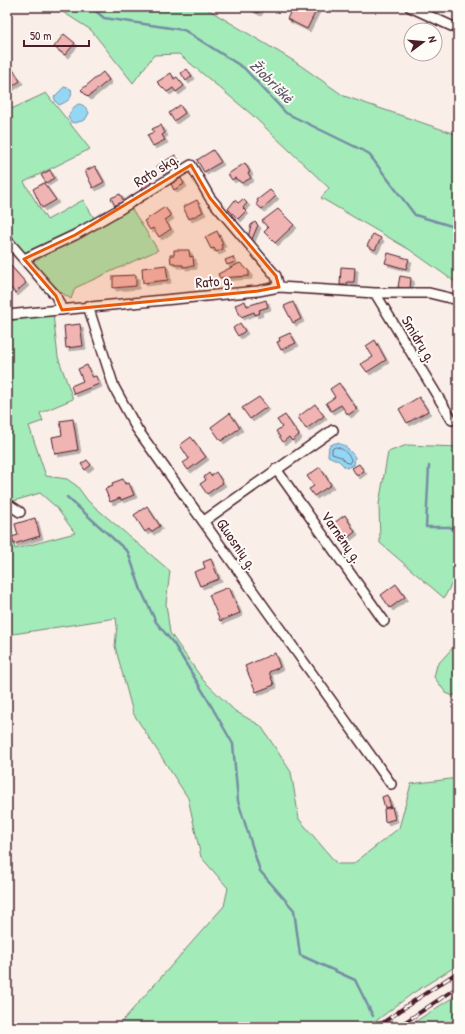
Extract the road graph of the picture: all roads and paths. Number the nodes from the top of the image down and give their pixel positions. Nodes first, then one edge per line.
1 (410, 7) edge
2 (458, 29) edge
3 (7, 240) edge
4 (24, 259) junction
5 (279, 287) junction
6 (375, 293) junction
7 (458, 300) edge
8 (88, 306) junction
9 (62, 310) junction
10 (7, 315) edge
11 (452, 420) dead end
12 (333, 430) dead end
13 (276, 469) junction
14 (7, 507) edge
15 (20, 512) dead end
16 (204, 520) junction
17 (384, 621) dead end
18 (391, 784) dead end

1 - 2 street
3 - 4 street
4 - 5 street, Rato skg.
4 - 9 street
5 - 6 street, Rato g.
5 - 8 street, Rato g.
6 - 7 street, Rato g.
6 - 11 street, Smidrų g.
8 - 9 street, Rato g.
8 - 16 street, Gluosnių g.
9 - 10 street, Rato g.
12 - 13 street
13 - 16 street
13 - 17 street, Varnėnų g.
14 - 15 street
16 - 18 street, Gluosnių g.

